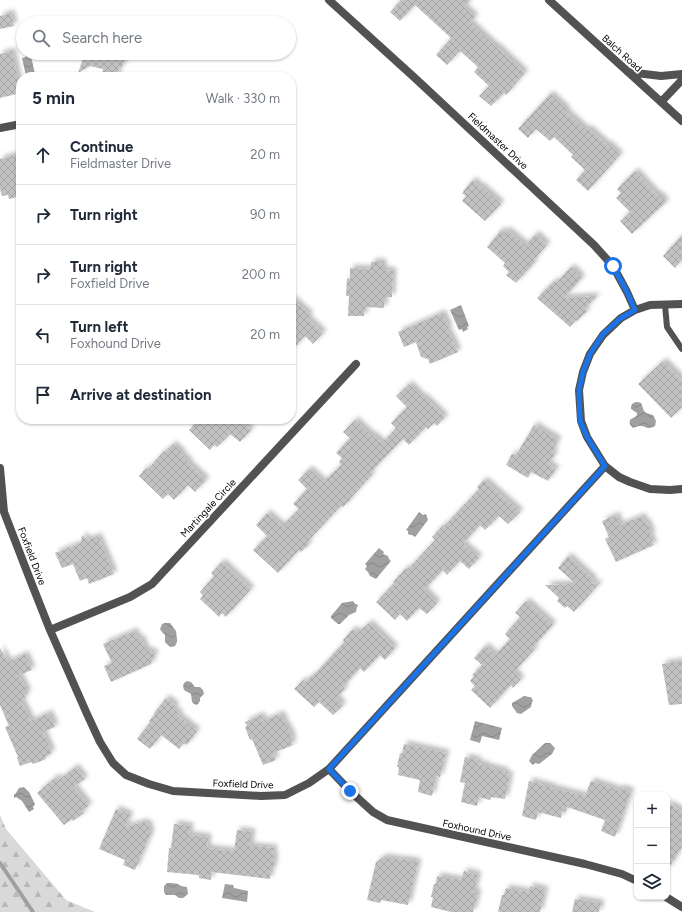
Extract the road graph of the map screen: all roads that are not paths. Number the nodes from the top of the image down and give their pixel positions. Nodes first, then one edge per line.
1 (330, 0) edge
2 (549, 0) edge
3 (628, 72) junction
4 (682, 74) edge
5 (682, 80) edge
6 (661, 102) junction
7 (682, 122) edge
8 (16, 125) edge
9 (0, 128) edge
10 (682, 304) edge
11 (665, 305) junction
12 (635, 310) junction
13 (682, 349) edge
14 (356, 364) dead end
15 (605, 466) junction
16 (0, 468) edge
17 (682, 489) edge
18 (50, 630) junction
19 (329, 769) junction
20 (634, 880) edge
21 (670, 900) edge
22 (682, 907) edge

1 - 12 street, Fieldmaster Drive
2 - 3 street, Balch Road
3 - 4 street
3 - 6 street, Balch Road
5 - 6 street
6 - 7 street, Balch Road
8 - 9 street
10 - 11 street
11 - 12 street
11 - 13 lane
12 - 15 street
14 - 18 street, Martingale Circle
15 - 17 street
15 - 19 street, Foxfield Drive
16 - 18 street, Foxfield Drive
18 - 19 street, Foxfield Drive
19 - 20 street, Foxhound Drive
21 - 22 street

